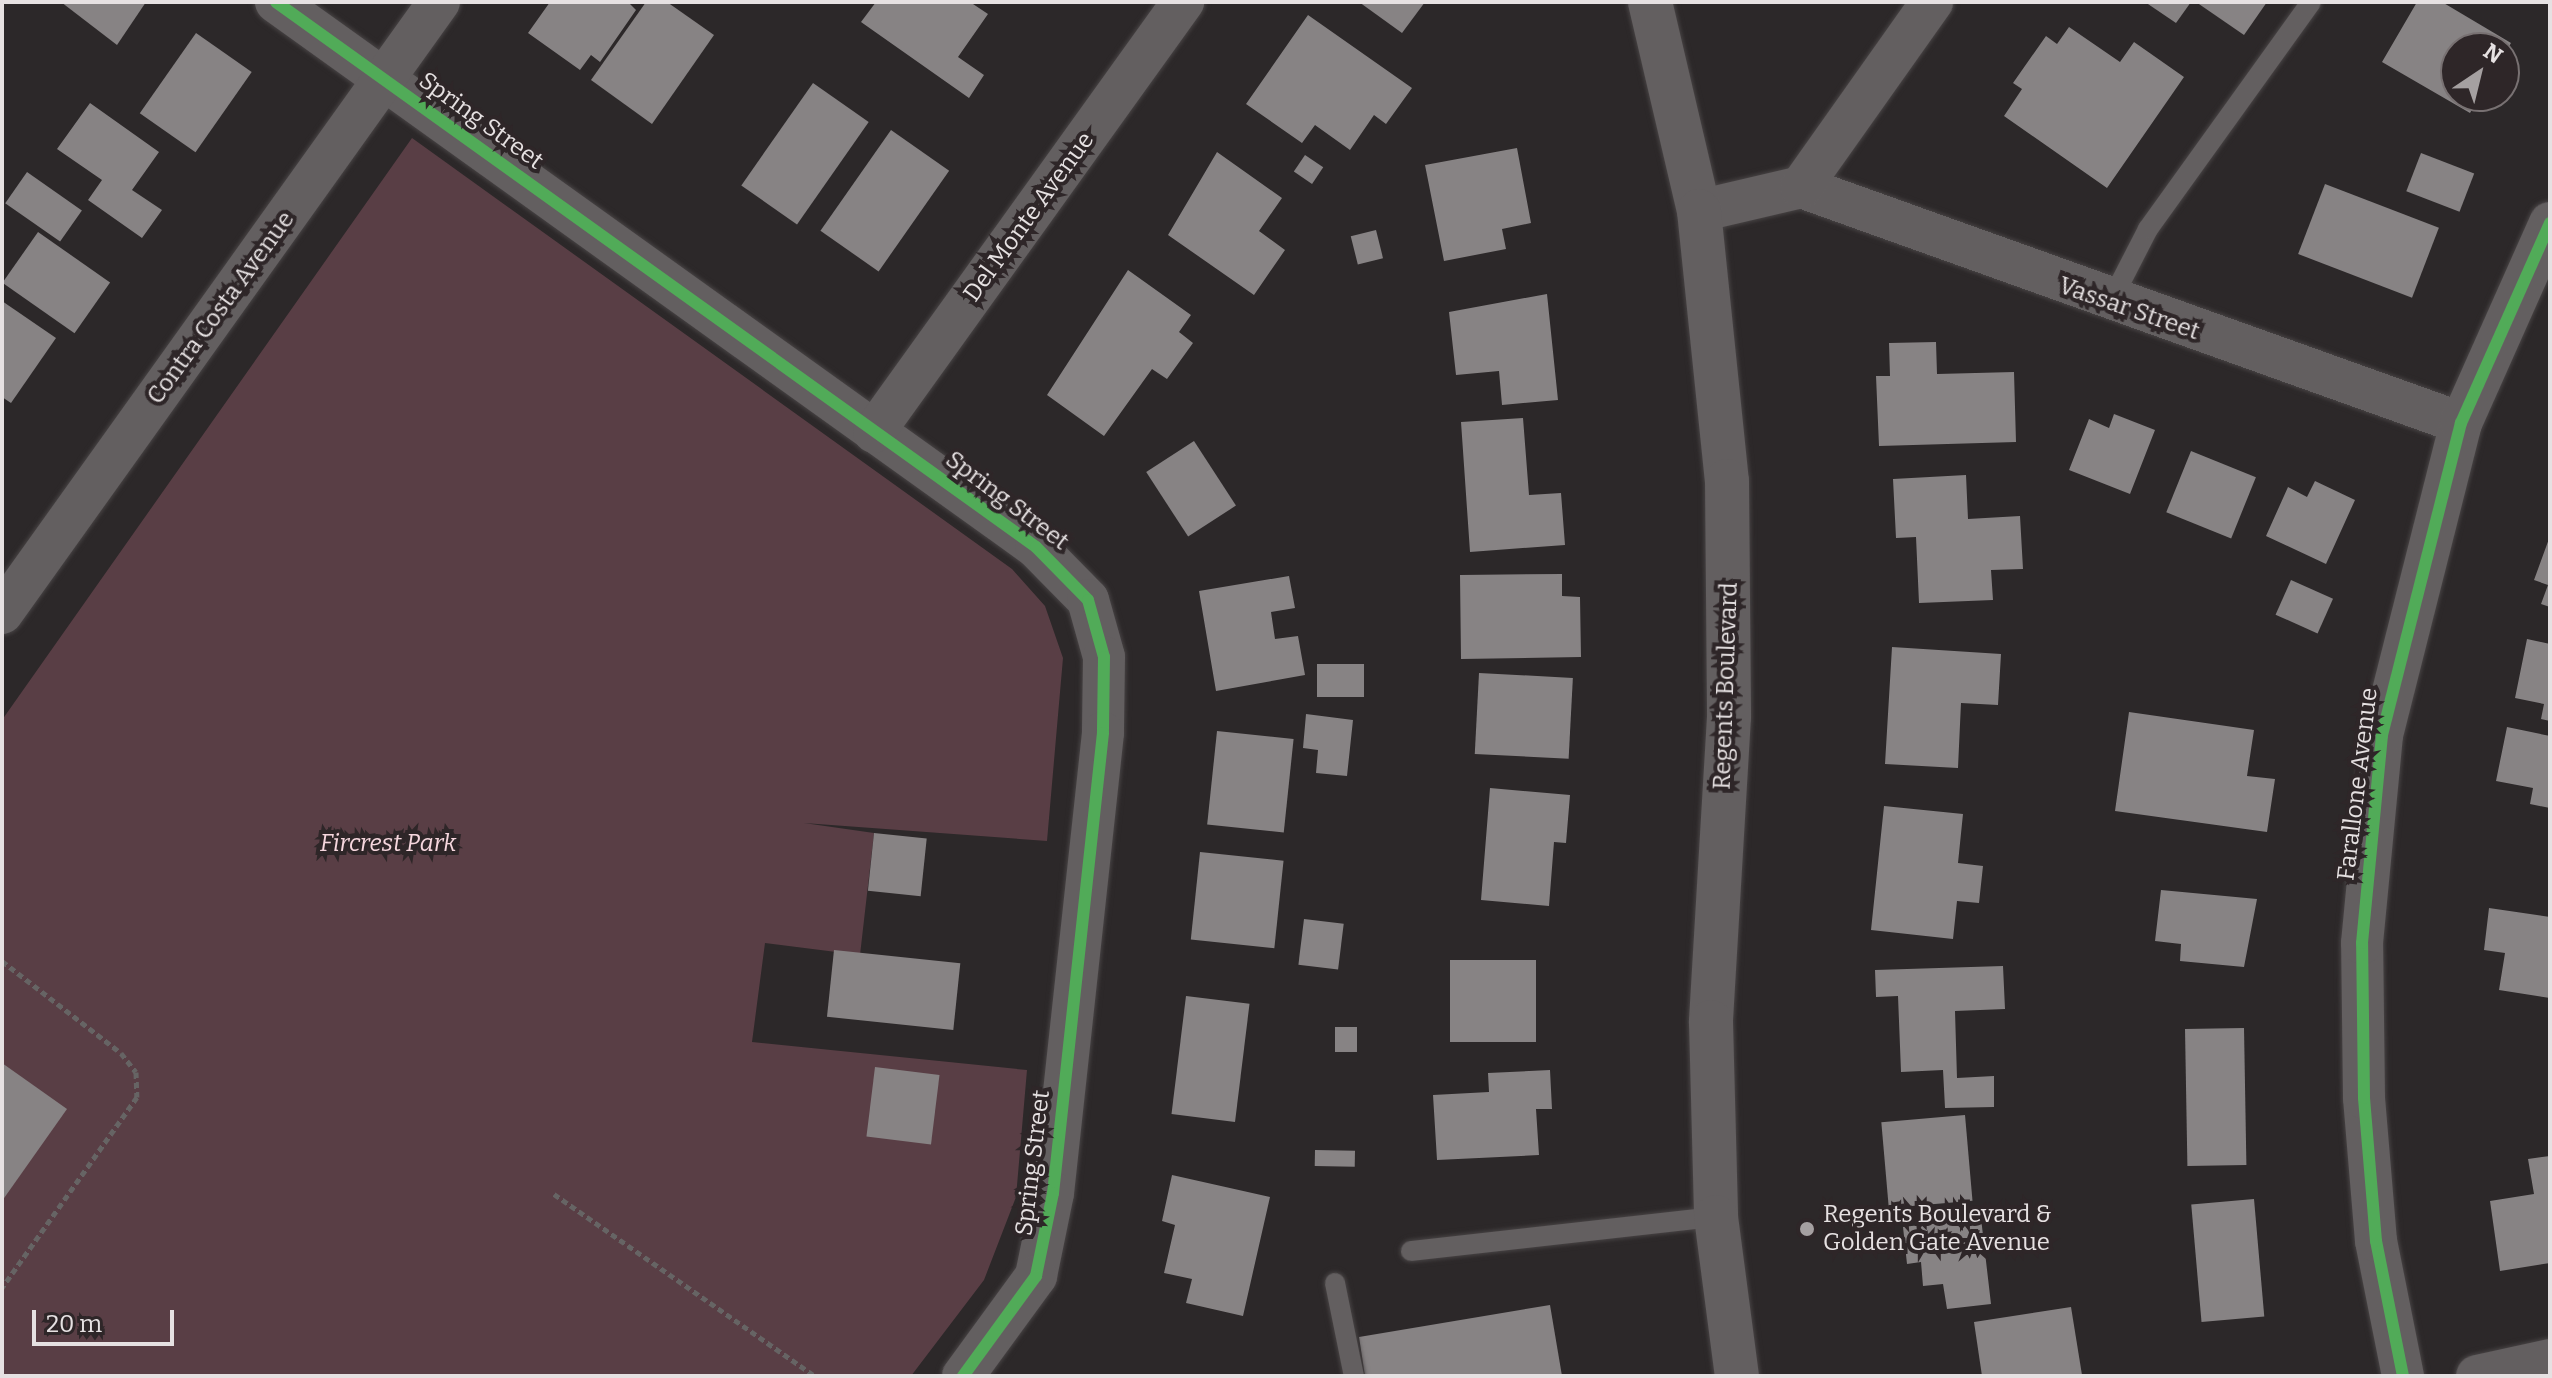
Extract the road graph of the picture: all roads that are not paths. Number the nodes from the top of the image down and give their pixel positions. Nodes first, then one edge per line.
1 (276, 2) edge
2 (439, 2) edge
3 (1183, 2) edge
4 (1650, 2) edge
5 (1932, 2) edge
6 (2311, 2) edge
7 (385, 79) junction
8 (1801, 187) junction
9 (1699, 211) junction
10 (2550, 223) edge
11 (2110, 303) junction
12 (2461, 423) junction
13 (874, 432) junction
14 (2, 613) edge
15 (1716, 1217) junction
16 (1411, 1251) dead end
17 (1335, 1283) dead end
18 (2550, 1360) edge
19 (963, 1376) edge
20 (1354, 1376) edge
21 (1737, 1376) edge
22 (2403, 1376) edge
23 (2477, 1376) edge

1 - 7 street, Spring Street
2 - 7 street, Contra Costa Avenue
3 - 13 street, Del Monte Avenue
4 - 9 main road, Regents Boulevard
5 - 8 street
6 - 11 lane
7 - 13 street, Spring Street
7 - 14 street, Contra Costa Avenue
8 - 9 street
8 - 11 street, Vassar Street
9 - 15 main road, Regents Boulevard
10 - 12 street, Farallone Avenue
11 - 12 street, Vassar Street
12 - 22 street, Farallone Avenue
13 - 19 street, Spring Street
15 - 16 lane
15 - 21 main road, Regents Boulevard
17 - 20 lane
18 - 23 street

